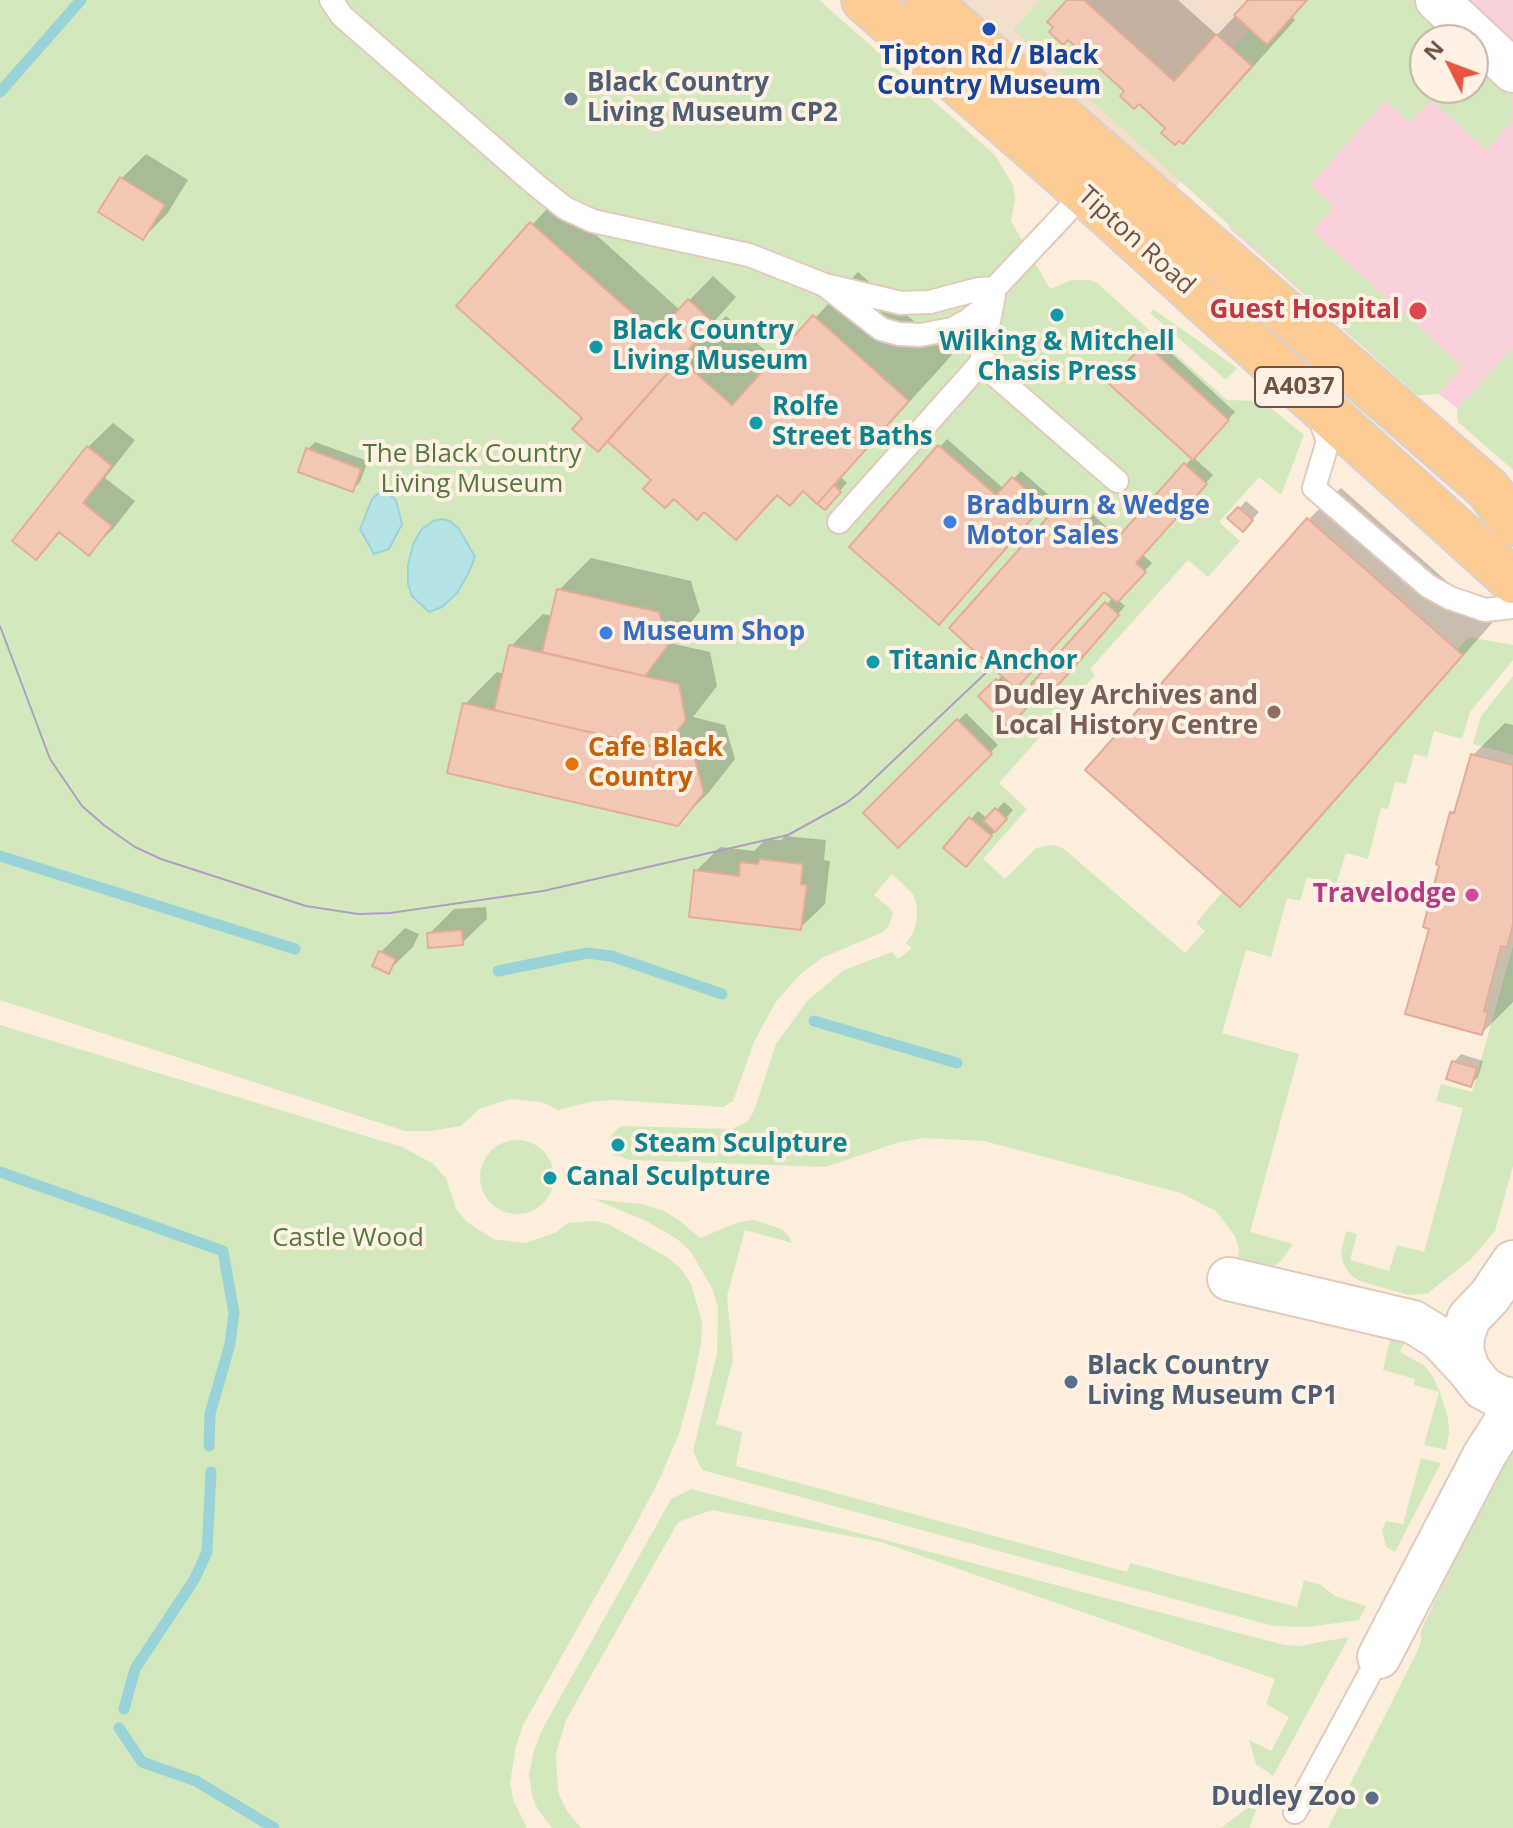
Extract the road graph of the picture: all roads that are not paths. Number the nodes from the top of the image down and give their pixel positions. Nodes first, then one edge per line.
1 (331, 0) edge
2 (926, 0) edge
3 (1437, 0) edge
4 (868, 1) edge
5 (1509, 57) edge
6 (1098, 178) junction
7 (825, 285) junction
8 (995, 288) junction
9 (981, 363) junction
10 (1312, 400) junction
11 (1117, 481) dead end
12 (1490, 490) edge
13 (839, 522) dead end
14 (1513, 523) edge
15 (1513, 581) edge
16 (1513, 607) edge
17 (1513, 1262) edge
18 (1229, 1279) dead end
19 (1495, 1296) edge
20 (1413, 1322) junction
21 (1486, 1383) edge
22 (1513, 1410) edge
23 (1485, 1454) junction
24 (1379, 1657) joint
25 (1295, 1812) dead end

1 - 7 lane
2 - 6 main road, Tipton Road / A4037
3 - 5 street
4 - 6 main road, Tipton Road / A4037
6 - 8 lane
6 - 10 main road, Tipton Road / A4037
6 - 12 main road, Tipton Road / A4037
7 - 8 lane
7 - 8 lane
8 - 9 lane
9 - 11 lane
9 - 13 lane
10 - 15 main road, Tipton Road / A4037
10 - 16 lane
12 - 14 main road, Tipton Road
17 - 19 street
18 - 20 street
19 - 20 street
19 - 21 street
20 - 21 street
21 - 23 street
22 - 23 street
23 - 24 street
24 - 25 lane

